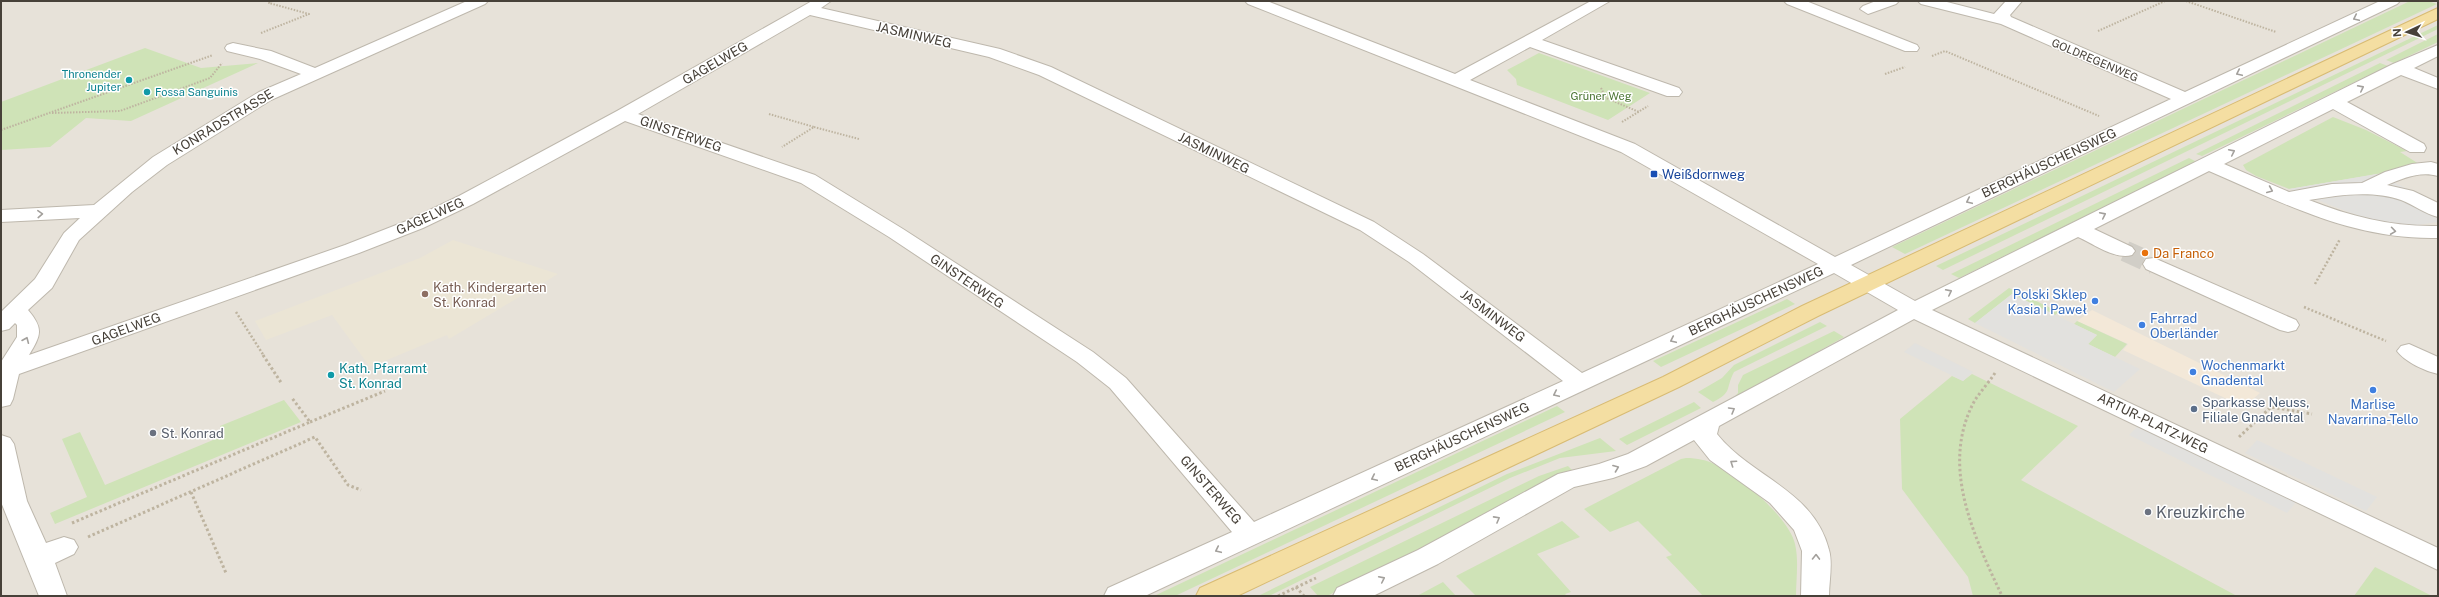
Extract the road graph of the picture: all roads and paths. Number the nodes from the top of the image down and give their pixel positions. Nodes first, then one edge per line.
1 (272, 1) edge
2 (480, 1) edge
3 (1253, 1) edge
4 (1602, 1) edge
5 (1792, 1) edge
6 (1891, 1) edge
7 (1926, 1) edge
8 (2014, 1) edge
9 (2165, 1) edge
10 (2186, 1) edge
11 (2392, 1) edge
12 (815, 5) edge
13 (1868, 9) dead end
14 (2438, 13) edge
15 (2005, 20) junction
16 (2098, 31) dead end
17 (1529, 41) junction
18 (2305, 42) junction
19 (233, 48) junction
20 (1911, 48) dead end
21 (2438, 50) edge
22 (1925, 59) dead end
23 (1912, 64) dead end
24 (2399, 68) junction
25 (314, 73) junction
26 (1885, 74) dead end
27 (1456, 81) junction
28 (2438, 84) edge
29 (1673, 92) joint
30 (2185, 99) junction
31 (2334, 102) junction
32 (50, 113) junction
33 (769, 114) dead end
34 (624, 115) junction
35 (814, 127) junction
36 (2125, 127) junction
37 (1, 130) edge
38 (1597, 136) junction
39 (859, 139) dead end
40 (2417, 148) dead end
41 (759, 161) junction
42 (2209, 164) junction
43 (2438, 170) edge
44 (2364, 188) junction
45 (2290, 198) junction
46 (97, 211) junction
47 (2438, 211) edge
48 (1, 216) edge
49 (2350, 221) junction
50 (2076, 228) junction
51 (2438, 232) edge
52 (2124, 251) tunnel mouth
53 (1836, 264) junction
54 (2154, 264) tunnel mouth
55 (1869, 283) junction
56 (2316, 284) dead end
57 (224, 293) junction
58 (1914, 310) junction
59 (6, 316) edge
60 (2288, 325) dead end
61 (2409, 351) dead end
62 (2011, 355) junction
63 (5, 366) edge
64 (2438, 367) edge
65 (1580, 383) junction
66 (282, 384) dead end
67 (385, 391) dead end
68 (292, 398) dead end
69 (1, 399) edge
70 (2312, 414) dead end
71 (310, 422) junction
72 (1707, 424) junction
73 (1, 444) edge
74 (2220, 455) junction
75 (361, 490) dead end
76 (191, 492) junction
77 (7, 503) edge
78 (1250, 535) junction
79 (64, 547) joint
80 (35, 549) junction
81 (2438, 560) edge
82 (226, 573) dead end
83 (1296, 587) dead end
84 (53, 596) edge
85 (1118, 596) edge
86 (1210, 596) edge
87 (1304, 596) edge
88 (1347, 596) edge
89 (1815, 596) edge
90 (2002, 596) edge

1 - 19 path
2 - 25 street, KONRADSTRASSE
3 - 27 street
4 - 17 street
5 - 20 street
6 - 13 street
7 - 15 street, GOLDREGENWEG
8 - 15 street
9 - 16 path
10 - 18 path
11 -> 18 street, BERGHÄUSCHENSWEG
12 - 34 street, GAGELWEG
12 - 65 street, JASMINWEG
14 - 55 main road
15 - 30 street, GOLDREGENWEG
17 - 27 street
17 - 29 street
18 -> 30 street, BERGHÄUSCHENSWEG
19 - 25 street
19 - 32 path
19 - 32 path
21 - 24 street
22 - 36 path
23 - 26 path
24 - 28 street
31 -> 24 street
25 - 46 street, KONRADSTRASSE
27 - 38 street
29 - 38 path
30 - 36 street, BERGHÄUSCHENSWEG
31 - 40 street
42 -> 31 street
32 - 37 path
33 - 35 path
34 - 41 street, GINSTERWEG
34 - 57 street, GAGELWEG
35 - 39 path
35 - 41 path
36 -> 53 street, BERGHÄUSCHENSWEG
38 - 53 street
41 - 78 street, GINSTERWEG
42 -> 45 street
50 -> 42 street
43 - 44 street
44 - 45 street
44 - 47 street
45 - 49 street
48 -> 46 street
46 - 59 street, KONRADSTRASSE
49 -> 51 street
49 - 56 path
50 - 52 street
58 -> 50 street
53 - 55 street
53 -> 65 street, BERGHÄUSCHENSWEG
54 - 60 street
55 - 58 street, ARTUR-PLATZ-WEG
55 - 86 main road
57 - 63 street, GAGELWEG
57 - 66 path
58 - 62 street, ARTUR-PLATZ-WEG
72 -> 58 street
63 -> 59 street, KONRADSTRASSE
61 - 64 street
62 - 74 street, ARTUR-PLATZ-WEG
62 - 90 path
63 - 69 street, KONRADSTRASSE
65 -> 78 street, BERGHÄUSCHENSWEG
67 - 71 path
68 - 71 path
70 - 74 path
71 - 80 path
88 -> 72 street
89 -> 72 street
73 - 77 street
74 - 81 street, ARTUR-PLATZ-WEG
75 - 76 path
76 - 79 path
76 - 82 path
77 - 80 street
78 -> 85 street, BERGHÄUSCHENSWEG
79 - 80 street
80 - 84 street
83 - 87 path

